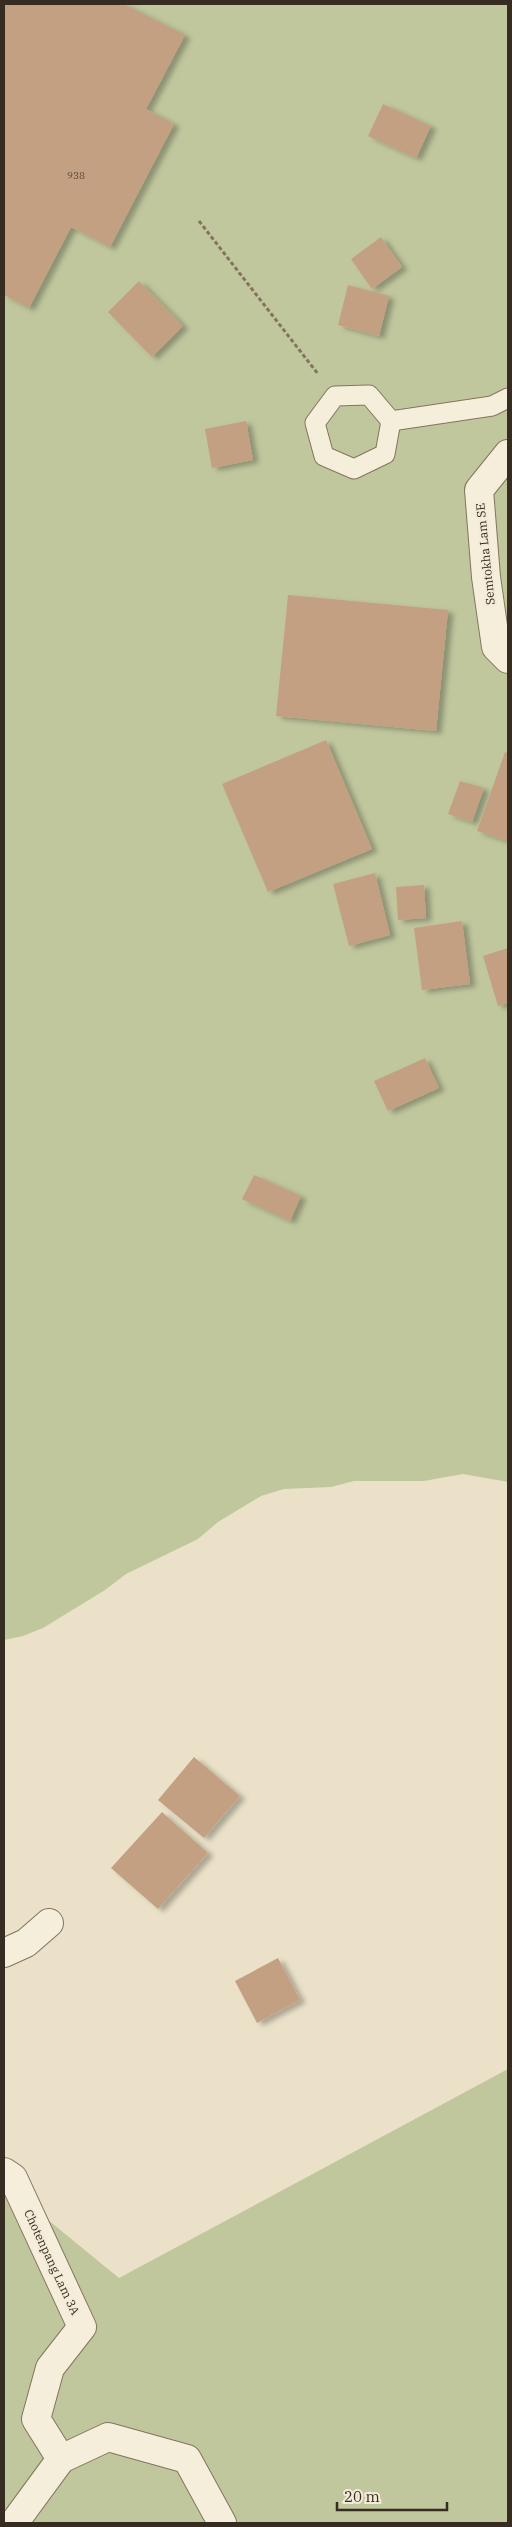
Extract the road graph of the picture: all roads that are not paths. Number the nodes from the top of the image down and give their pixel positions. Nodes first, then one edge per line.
1 (508, 398) edge
2 (391, 421) junction
3 (508, 454) edge
4 (508, 659) edge
5 (49, 1923) dead end
6 (4, 1953) edge
7 (4, 2172) edge
8 (61, 2459) junction
9 (14, 2523) edge
10 (222, 2523) edge

1 - 2 lane
2 - 2 lane
3 - 4 street, Semtokha Lam SE
5 - 6 street
7 - 8 street, Chotenpang Lam 3A
8 - 9 street
8 - 10 street

